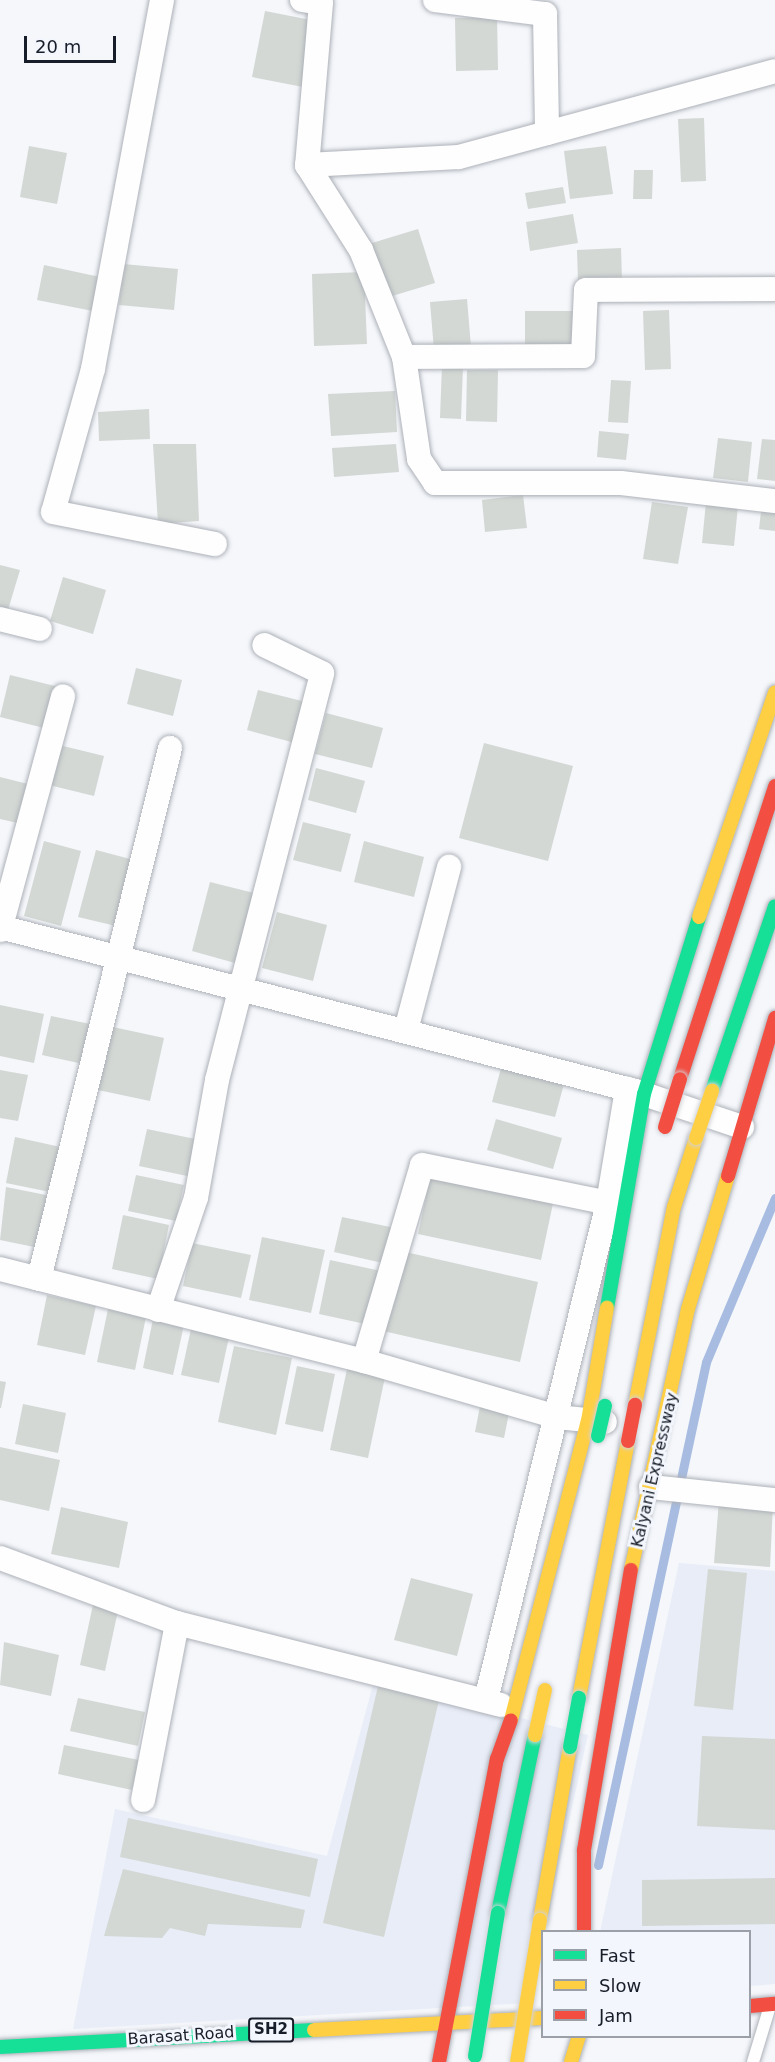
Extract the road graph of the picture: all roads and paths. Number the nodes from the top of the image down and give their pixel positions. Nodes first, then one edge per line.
1 (162, 0) edge
2 (302, 0) edge
3 (435, 0) edge
4 (775, 71) edge
5 (547, 133) junction
6 (307, 165) junction
7 (775, 289) edge
8 (404, 357) junction
9 (775, 501) edge
10 (215, 544) dead end
11 (0, 618) edge
12 (40, 629) dead end
13 (264, 645) dead end
14 (775, 692) edge
15 (63, 696) dead end
16 (170, 748) dead end
17 (775, 786) edge
18 (449, 867) dead end
19 (775, 906) edge
20 (0, 928) edge
21 (120, 956) junction
22 (241, 987) junction
23 (775, 1018) edge
24 (406, 1030) junction
25 (636, 1091) junction
26 (742, 1127) junction
27 (663, 1132) dead end
28 (608, 1203) junction
29 (0, 1269) edge
30 (39, 1279) junction
31 (158, 1310) junction
32 (615, 1360) dead end
33 (364, 1361) junction
34 (557, 1417) junction
35 (597, 1421) junction
36 (666, 1427) junction
37 (661, 1488) junction
38 (586, 1494) dead end
39 (775, 1500) edge
40 (0, 1558) edge
41 (177, 1623) junction
42 (546, 1685) dead end
43 (486, 1700) junction
44 (515, 1709) junction
45 (603, 1728) junction
46 (143, 1800) dead end
47 (584, 1930) edge
48 (773, 2004) edge
49 (751, 2006) edge
50 (541, 2018) edge
51 (444, 2021) junction
52 (579, 2038) edge
53 (0, 2047) edge
54 (474, 2059) edge
55 (439, 2062) edge
56 (517, 2062) edge
57 (572, 2062) edge
58 (753, 2062) edge

1 - 10 street
2 - 6 street
3 - 5 street
4 - 5 street
5 - 6 street
6 - 8 street
7 - 8 street
8 - 9 street
11 - 12 street
13 - 22 street
14 - 25 main road
15 - 20 street
16 - 21 street
17 - 27 main road, bridge
18 - 24 street
19 - 56 main road, bridge
20 - 21 street
21 - 22 street
21 - 30 street
22 - 24 street
22 - 31 street
23 - 26 main road, Kalyani Expressway
24 - 25 street
25 - 26 street
25 - 28 street
25 - 35 main road
26 - 36 main road, Kalyani Expressway
28 - 33 street
28 - 34 street
29 - 30 street
30 - 31 street
31 - 33 street
32 - 35 main road
33 - 34 street
34 - 35 street
34 - 43 street
35 - 36 street
35 - 38 main road
35 - 44 main road
36 - 37 main road, Kalyani Expressway
37 - 39 street
37 - 45 main road, Kalyani Expressway
40 - 41 street
41 - 43 street
41 - 46 street
42 - 54 main road, bridge
43 - 44 street
44 - 45 street
44 - 51 main road
45 - 47 main road, Kalyani Expressway
48 - 49 main road
48 - 58 lane
50 - 51 main road, Barasat Road / SH2
51 - 53 main road, Barasat Road / SH2
51 - 55 main road
52 - 57 main road

